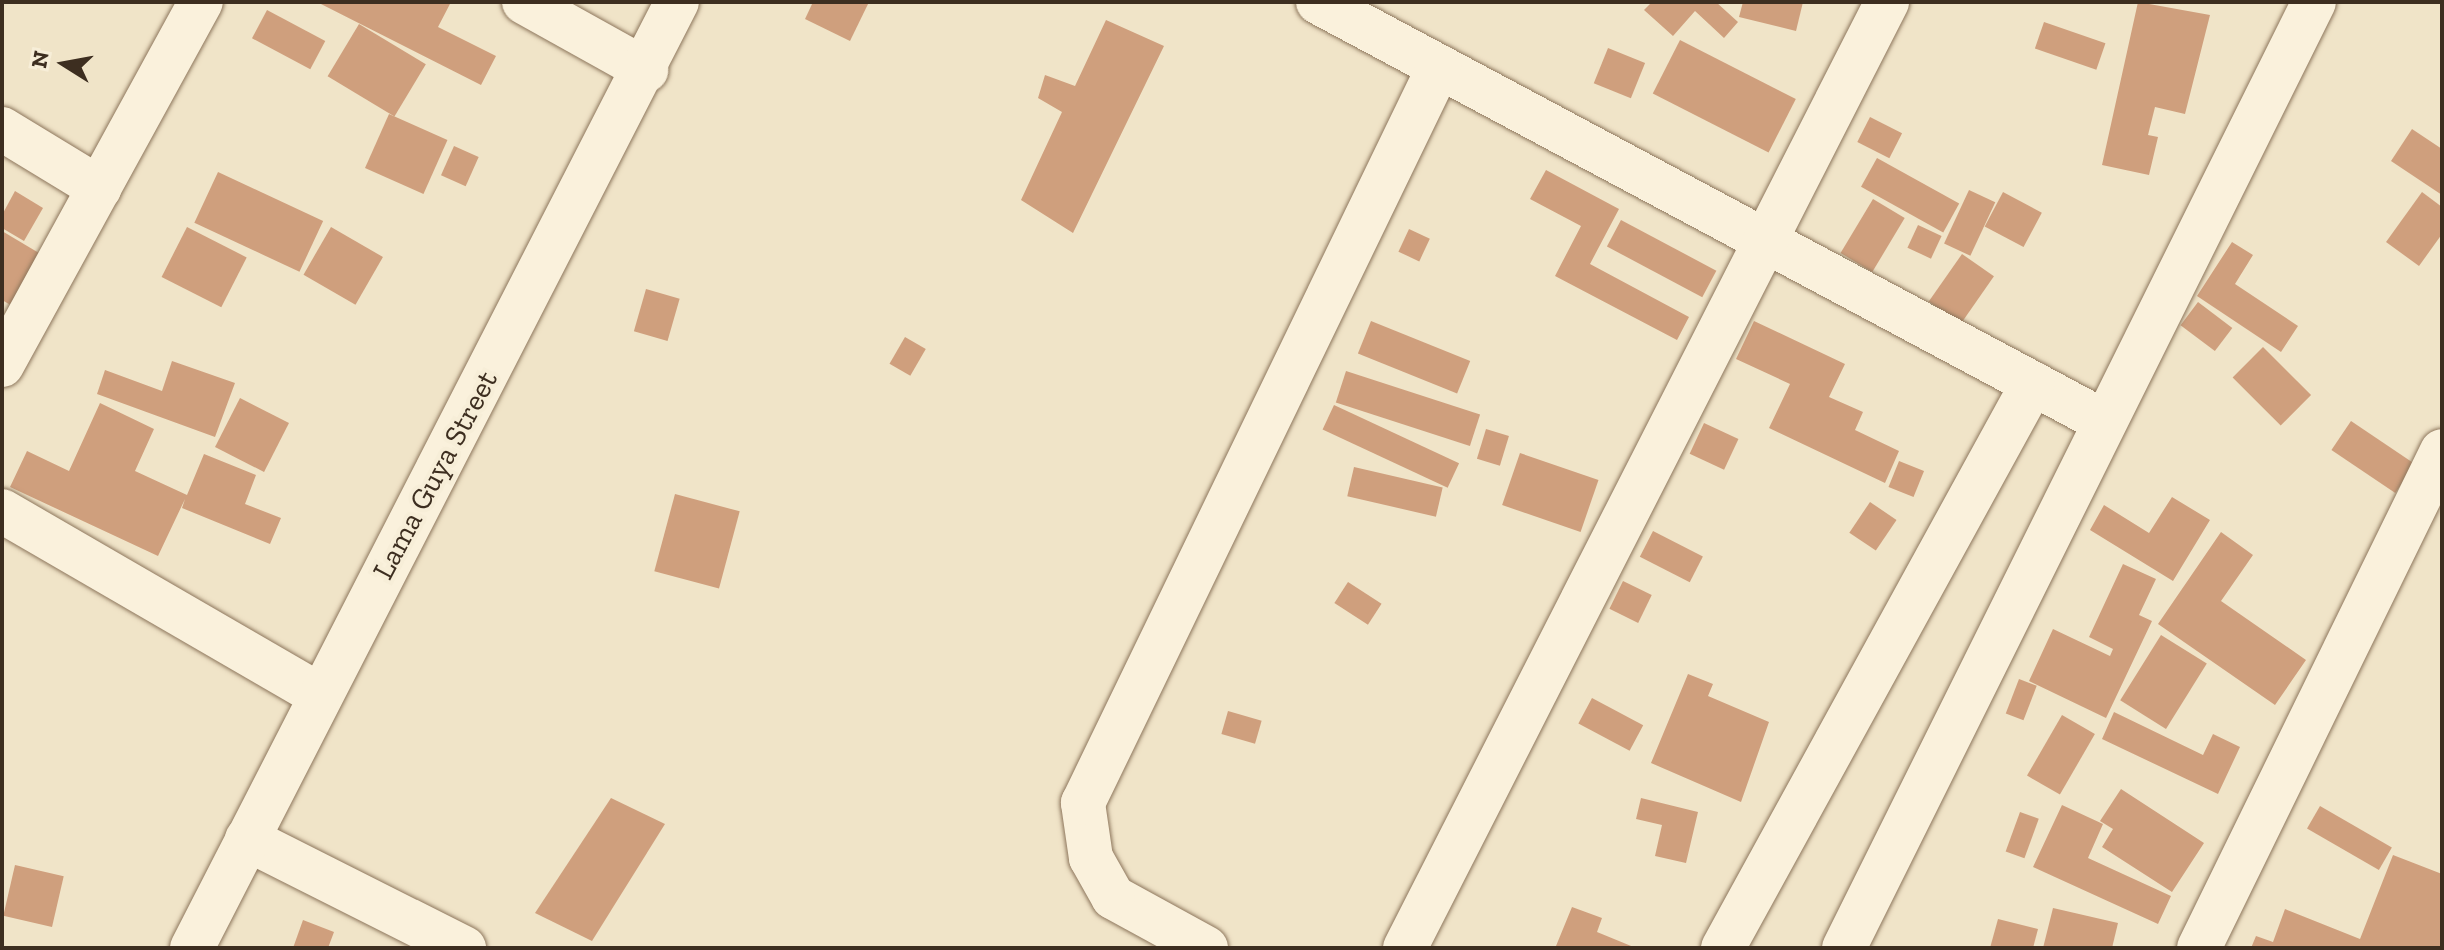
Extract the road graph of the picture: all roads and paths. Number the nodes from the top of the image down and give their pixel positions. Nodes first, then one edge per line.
1 (201, 2) edge
2 (524, 2) edge
3 (677, 2) edge
4 (1318, 2) edge
5 (1887, 2) edge
6 (2314, 2) edge
7 (1439, 67) junction
8 (646, 70) junction
9 (2, 129) edge
10 (99, 188) junction
11 (1765, 241) junction
12 (2, 365) edge
13 (2033, 383) junction
14 (2105, 422) junction
15 (2442, 451) edge
16 (2, 511) edge
17 (320, 695) junction
18 (247, 839) junction
19 (192, 948) edge
20 (464, 948) edge
21 (1206, 948) edge
22 (1405, 948) edge
23 (1723, 948) edge
24 (1844, 948) edge
25 (2199, 948) edge

1 - 10 street
2 - 8 street
3 - 8 street, Lama Guya Street
4 - 7 street
5 - 11 street
6 - 14 street
7 - 11 street
7 - 21 street
8 - 17 street, Lama Guya Street
9 - 10 street
10 - 12 street
11 - 13 street
11 - 22 street
13 - 14 street
13 - 23 street
14 - 24 street
15 - 25 street
16 - 17 street
17 - 18 street, Lama Guya Street
18 - 19 street, Lama Guya Street
18 - 20 street

